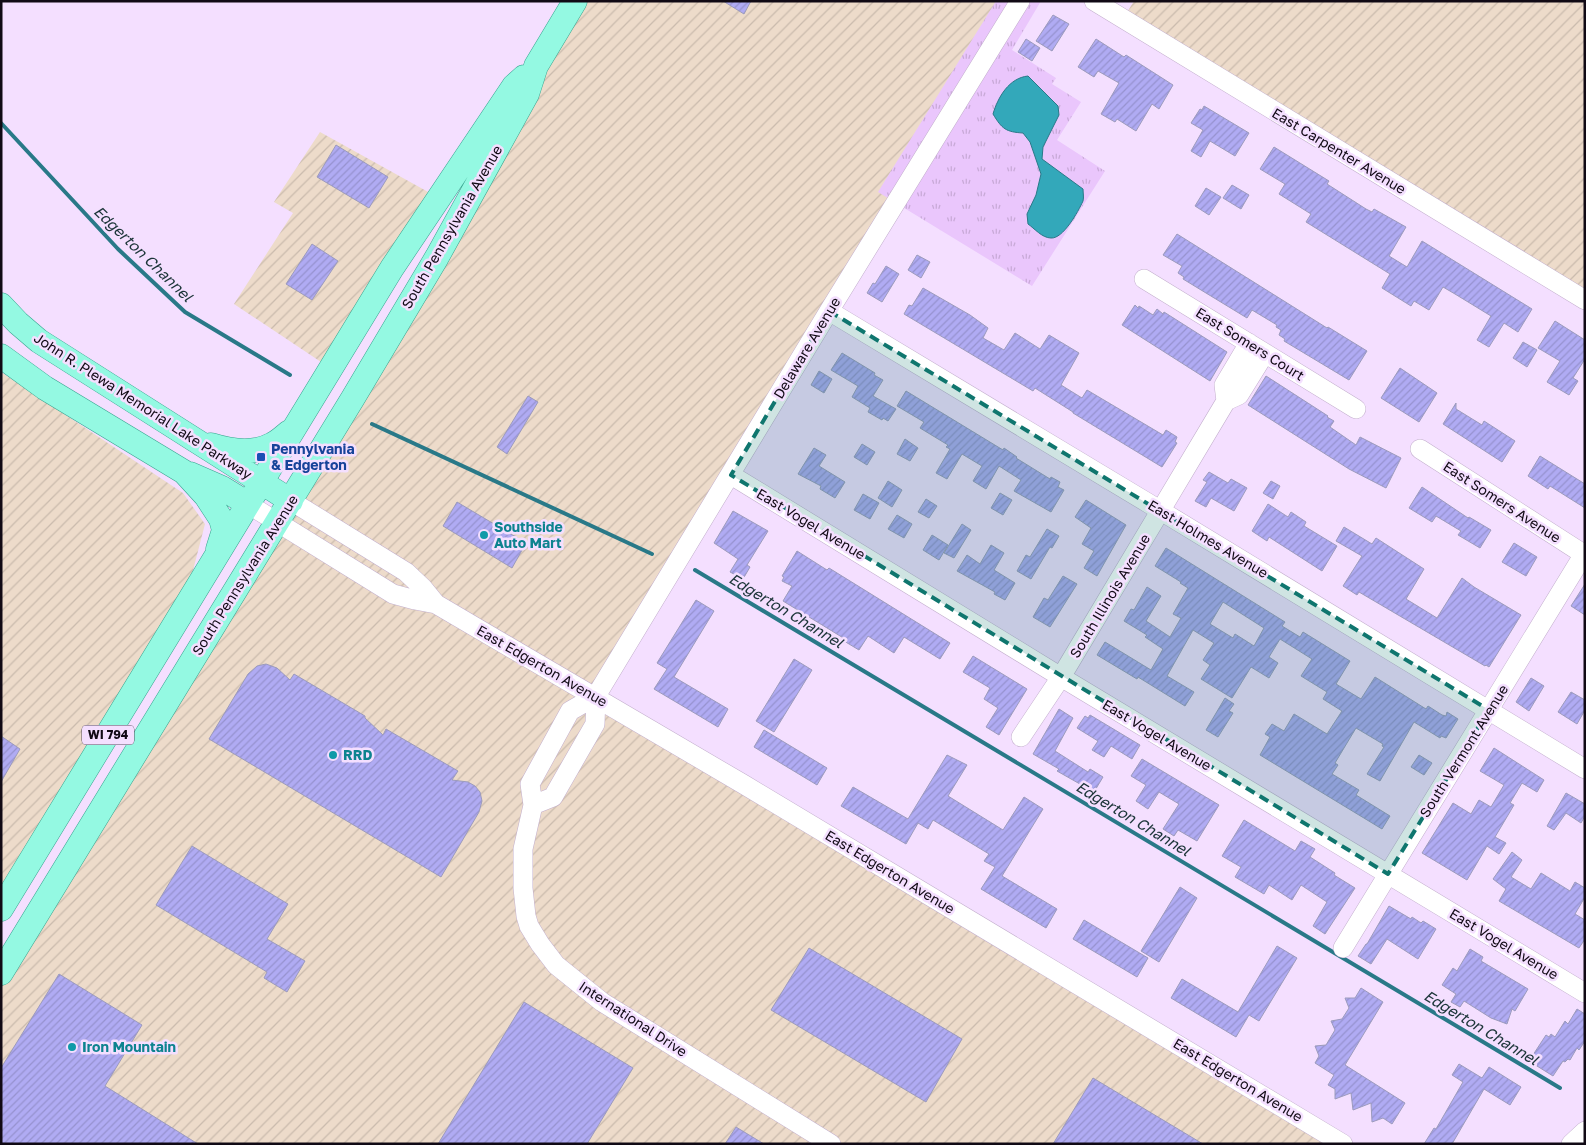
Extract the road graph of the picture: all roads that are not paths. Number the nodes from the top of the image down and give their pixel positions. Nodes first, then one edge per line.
1 (575, 1) edge
2 (1020, 1) edge
3 (1094, 1) edge
4 (536, 66) junction
5 (398, 259) junction
6 (425, 276) junction
7 (1144, 279) dead end
8 (1585, 300) edge
9 (1, 305) edge
10 (829, 311) junction
11 (1257, 348) junction
12 (1, 356) edge
13 (1356, 409) dead end
14 (294, 428) junction
15 (191, 438) junction
16 (1420, 449) dead end
17 (184, 472) junction
18 (731, 475) junction
19 (261, 482) junction
20 (291, 501) junction
21 (248, 504) junction
22 (1161, 511) junction
23 (278, 522) junction
24 (1584, 555) edge
25 (214, 560) junction
26 (436, 604) junction
27 (1061, 677) junction
28 (596, 696) junction
29 (1489, 710) junction
30 (1021, 738) dead end
31 (1585, 769) edge
32 (533, 805) junction
33 (1388, 874) junction
34 (1, 909) edge
35 (1343, 948) dead end
36 (1, 973) edge
37 (1585, 993) edge
38 (1585, 1131) edge
39 (831, 1144) edge
40 (1343, 1144) edge
41 (1571, 1144) edge

1 - 4 main road, South Pennsylvania Avenue
2 - 10 street, Delaware Avenue
3 - 8 street, East Carpenter Avenue
4 - 5 main road, South Pennsylvania Avenue
4 - 6 main road, South Pennsylvania Avenue
5 - 6 main road
5 - 14 main road, South Pennsylvania Avenue
6 - 20 main road, South Pennsylvania Avenue
7 - 11 street, East Somers Court
9 - 15 main road, John R. Plewa Memorial Lake Parkway
10 - 18 street, Delaware Avenue
10 - 22 street, East Holmes Avenue
11 - 13 street, East Somers Court
11 - 22 street, South Illinois Avenue
12 - 17 main road, WI 794
14 - 15 main road
14 - 19 main road, South Pennsylvania Avenue
15 - 19 main road, John R. Plewa Memorial Lake Parkway
16 - 24 street, East Somers Avenue
17 - 21 main road
17 - 25 main road, WI 794
18 - 27 street, East Vogel Avenue
18 - 28 street, Delaware Avenue
19 - 20 main road, John R. Plewa Memorial Lake Parkway
19 - 21 main road, South Pennsylvania Avenue
20 - 23 main road, South Pennsylvania Avenue / WI 794
20 - 26 street, East Edgerton Avenue
21 - 23 street, East Edgerton Avenue
21 - 25 main road, South Pennsylvania Avenue
22 - 27 street, South Illinois Avenue
22 - 29 street, East Holmes Avenue
23 - 26 street, East Edgerton Avenue
23 - 36 main road, South Pennsylvania Avenue / WI 794
24 - 29 street, South Vermont Avenue
25 - 34 main road, South Pennsylvania Avenue / WI 794
26 - 28 street, East Edgerton Avenue
27 - 30 street, South Illinois Avenue
27 - 33 street, East Vogel Avenue
28 - 32 street
28 - 32 street, International Drive
28 - 40 street, East Edgerton Avenue
29 - 31 street, East Holmes Avenue
29 - 33 street, South Vermont Avenue
32 - 39 street, International Drive
33 - 35 street, South Vermont Avenue
33 - 37 street, East Vogel Avenue
38 - 41 street

